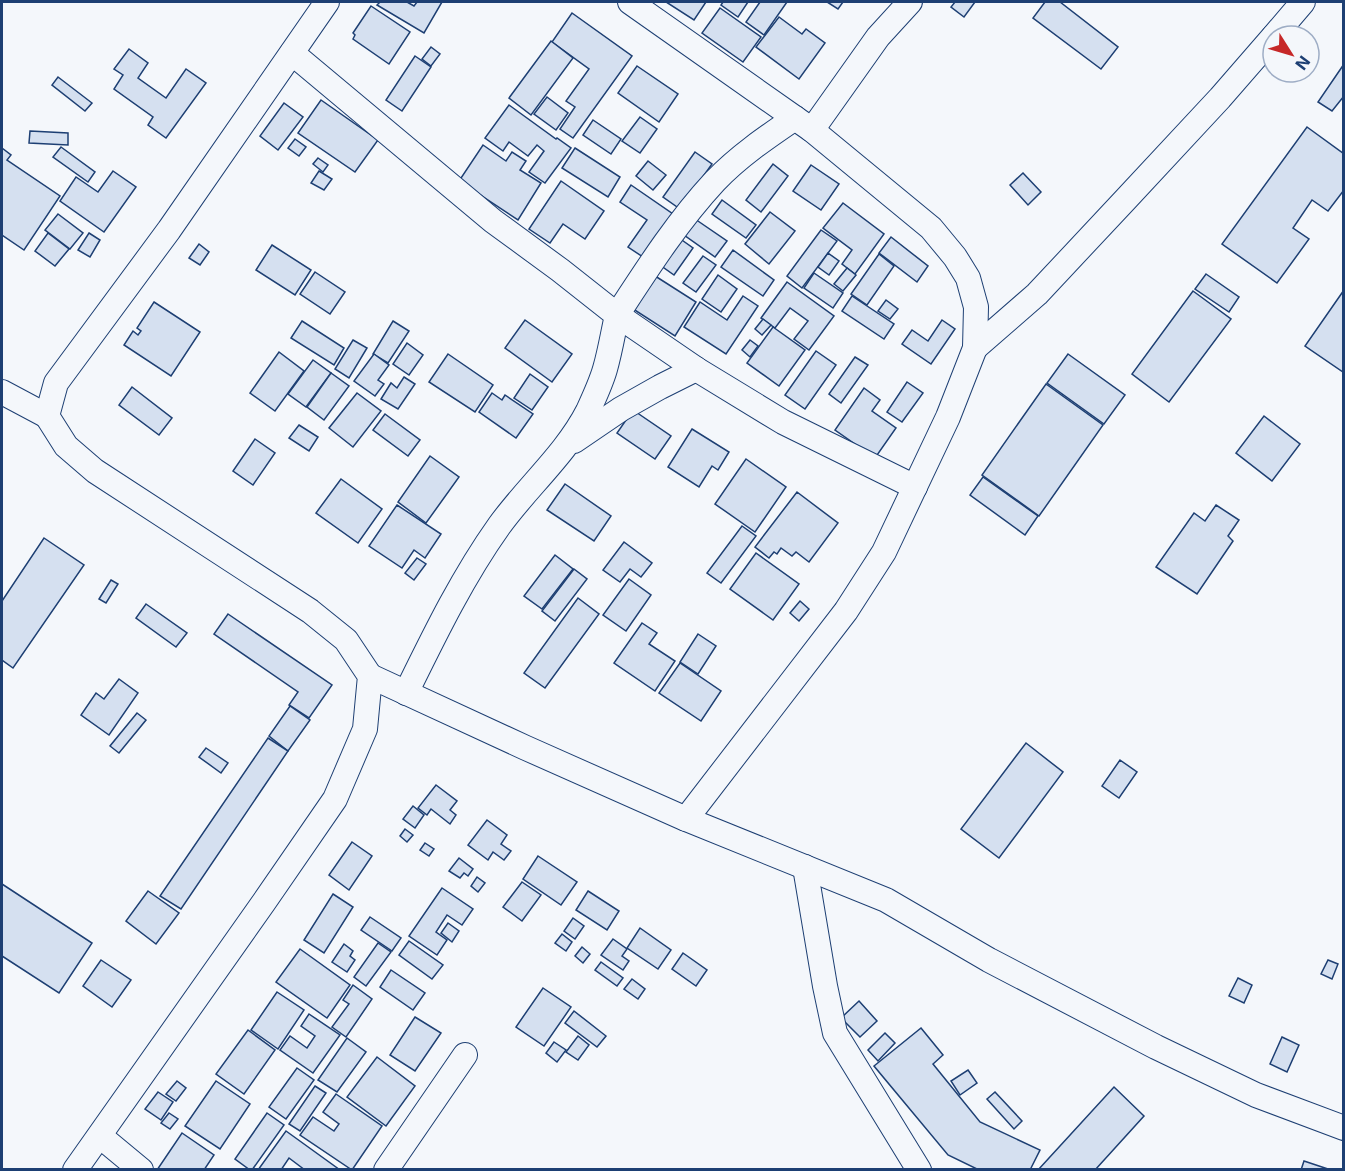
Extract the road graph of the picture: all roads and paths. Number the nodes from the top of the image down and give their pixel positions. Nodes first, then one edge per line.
1 (327, 2) edge
2 (630, 2) edge
3 (910, 2) edge
4 (1303, 2) edge
5 (1284, 24) edge
6 (1261, 50) edge
7 (292, 53) junction
8 (804, 124) junction
9 (617, 315) junction
10 (975, 348) junction
11 (696, 369) junction
12 (2, 392) edge
13 (48, 417) junction
14 (565, 446) junction
15 (915, 488) junction
16 (370, 676) junction
17 (406, 693) junction
18 (686, 819) junction
19 (805, 867) junction
20 (465, 1054) dead end
21 (1344, 1128) edge
22 (100, 1136) junction
23 (75, 1170) edge
24 (141, 1170) edge
25 (386, 1170) edge
26 (919, 1170) edge

1 - 7 street
2 - 8 street
3 - 8 street
4 - 5 street
6 - 10 street
7 - 9 street
7 - 13 street
8 - 9 street
8 - 10 street
9 - 11 street
9 - 14 street
10 - 15 street
11 - 14 street
11 - 15 street
12 - 13 street
13 - 16 street
14 - 17 street
15 - 18 street
16 - 17 street
16 - 22 street
17 - 18 street
18 - 19 street
19 - 21 street
19 - 26 street
20 - 25 street
22 - 23 street
22 - 24 street

